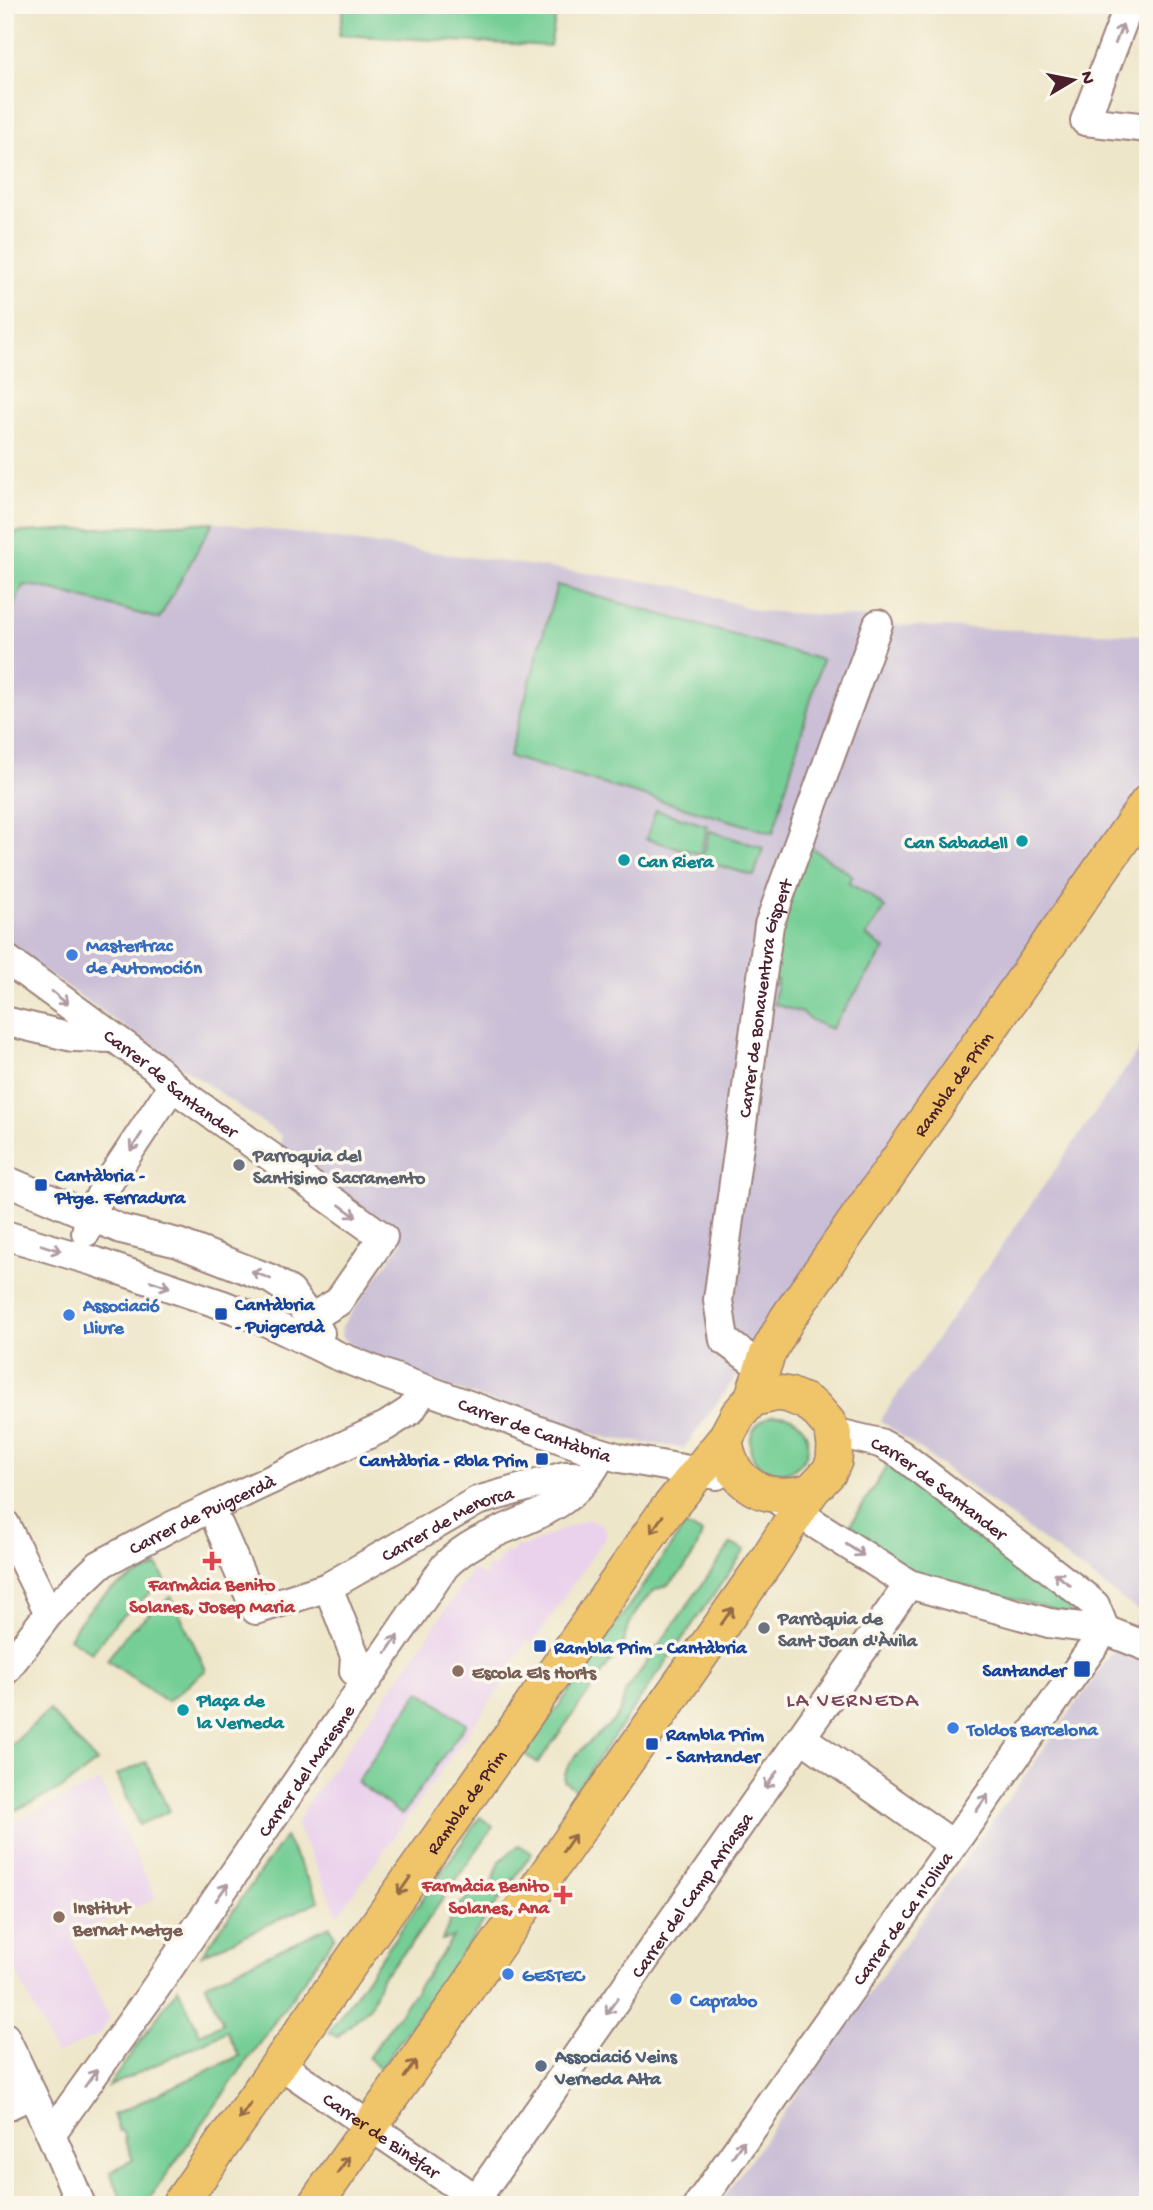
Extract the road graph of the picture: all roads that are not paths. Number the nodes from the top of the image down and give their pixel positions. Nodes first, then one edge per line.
1 (1129, 5) edge
2 (1148, 128) edge
3 (878, 624) dead end
4 (1148, 802) edge
5 (5, 958) edge
6 (5, 1021) edge
7 (113, 1038) junction
8 (173, 1085) junction
9 (5, 1181) edge
10 (90, 1217) junction
11 (5, 1235) edge
12 (96, 1262) junction
13 (309, 1319) junction
14 (336, 1355) junction
15 (757, 1383) junction
16 (424, 1388) junction
17 (833, 1432) junction
18 (725, 1439) junction
19 (602, 1453) junction
20 (699, 1471) junction
21 (574, 1476) dead end
22 (780, 1495) junction
23 (5, 1524) edge
24 (219, 1526) dead end
25 (909, 1584) junction
26 (328, 1587) junction
27 (49, 1613) junction
28 (1105, 1630) junction
29 (1148, 1647) edge
30 (10, 1653) edge
31 (354, 1671) dead end
32 (808, 1742) dead end
33 (952, 1844) junction
34 (5, 2037) edge
35 (278, 2063) junction
36 (32, 2094) junction
37 (5, 2106) edge
38 (371, 2125) junction
39 (51, 2134) junction
40 (478, 2203) edge
41 (81, 2205) edge
42 (179, 2205) edge
43 (314, 2205) edge
44 (698, 2205) edge

2 -> 1 street
3 - 15 street, Carrer de Bonaventura Gispert
4 - 15 main road, Rambla de Prim
5 -> 7 street, Carrer de Santander
6 - 7 street
7 - 8 street, Carrer de Santander
8 -> 10 street
8 -> 13 street, Carrer de Santander
9 - 10 street
10 - 12 street
13 -> 10 street
11 -> 12 street, Carrer de Cantàbria
12 -> 14 street, Carrer de Cantàbria
13 - 14 street
14 - 16 street, Carrer de Cantàbria
15 - 17 main road
15 - 18 main road, Rambla de Prim
16 - 19 street, Carrer de Cantàbria
16 - 27 street, Carrer de Puigcerdà
17 - 22 main road
28 -> 17 street, Carrer de Santander
18 - 20 main road, Rambla de Prim
18 - 22 main road
19 - 20 street, Carrer de Cantàbria
39 -> 19 street, Carrer del Maresme
20 - 22 street, Carrer de Cantàbria
20 -> 35 main road, Rambla de Prim
21 - 26 street, Carrer de Menorca
22 -> 25 street
38 -> 22 main road
23 - 27 street
24 - 26 street, Carrer de Menorca
25 - 28 street
25 -> 40 street, Carrer del Camp Arriassa
26 - 31 street
27 - 30 street, Carrer de Puigcerdà
28 - 29 street
33 -> 28 street, Carrer de Ca n'Oliva
32 - 33 street
44 -> 33 street, Carrer de Ca n'Oliva
34 - 36 street
35 - 38 street, Carrer de Binèfar
35 -> 42 main road, Rambla de Prim
36 - 37 street
36 - 39 street
38 - 40 street, Carrer de Binèfar
43 -> 38 main road
39 - 41 street

